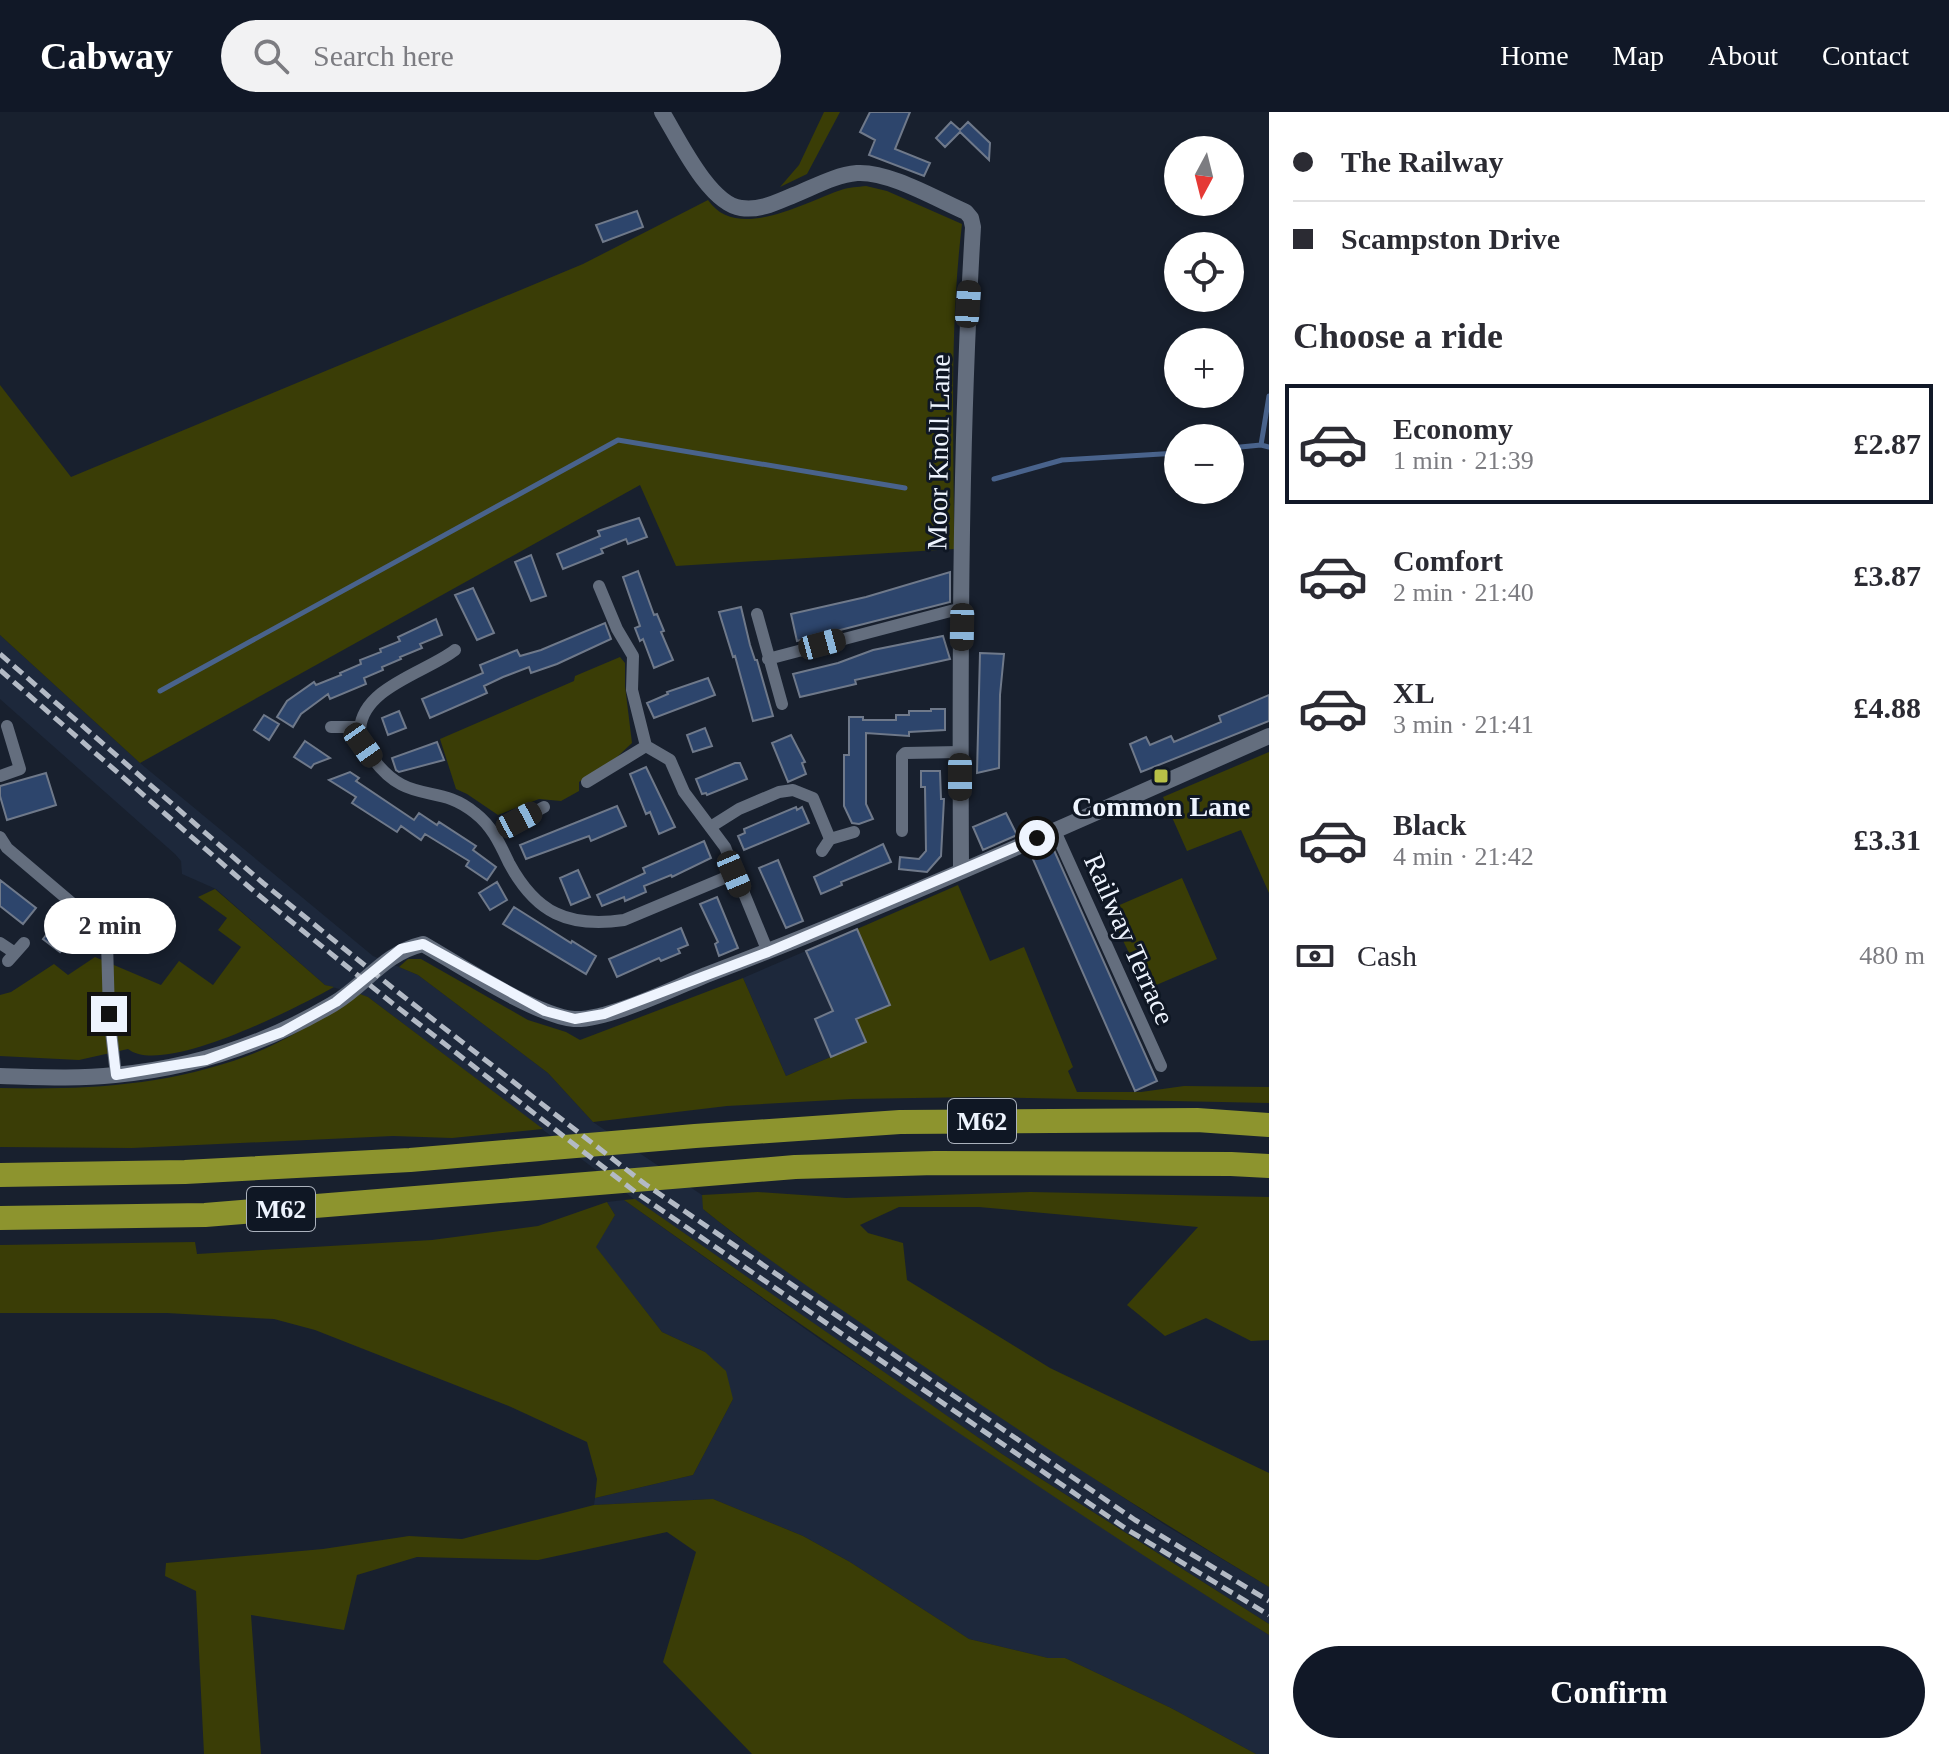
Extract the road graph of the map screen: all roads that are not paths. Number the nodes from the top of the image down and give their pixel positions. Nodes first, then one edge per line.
1 (662, 112) edge
2 (599, 586) dead end
3 (962, 608) junction
4 (757, 614) dead end
5 (455, 650) dead end
6 (768, 659) junction
7 (782, 704) dead end
8 (7, 726) dead end
9 (331, 727) dead end
10 (360, 727) junction
11 (1269, 736) edge
12 (646, 746) junction
13 (960, 752) junction
14 (0, 776) edge
15 (587, 782) dead end
16 (544, 807) dead end
17 (712, 826) junction
18 (902, 831) dead end
19 (1055, 831) junction
20 (854, 832) dead end
21 (494, 834) junction
22 (0, 837) edge
23 (830, 839) junction
24 (822, 851) dead end
25 (961, 870) junction
26 (734, 874) junction
27 (0, 943) edge
28 (15, 952) dead end
29 (768, 952) junction
30 (1161, 1066) dead end
31 (116, 1075) junction
32 (0, 1076) edge
33 (1269, 1125) edge
34 (1269, 1166) edge
35 (0, 1175) edge
36 (0, 1218) edge

1 - 3 street, Moor Knoll Lane
2 - 12 street
3 - 6 street
3 - 13 street, Moor Knoll Lane
4 - 6 street
5 - 10 street
6 - 7 street
8 - 14 street
9 - 10 street
10 - 21 street
11 - 19 street
12 - 15 street
12 - 17 street
13 - 18 street
13 - 25 street, Moor Knoll Lane
16 - 21 street
17 - 23 street
17 - 26 street
19 - 25 street
19 - 30 street, Railway Terrace
20 - 23 street
21 - 26 street
22 - 31 street
23 - 24 street
25 - 29 street
26 - 29 street
27 - 28 street
29 - 31 street
31 - 32 street
33 - 35 highway, M62
34 - 36 highway, M62

